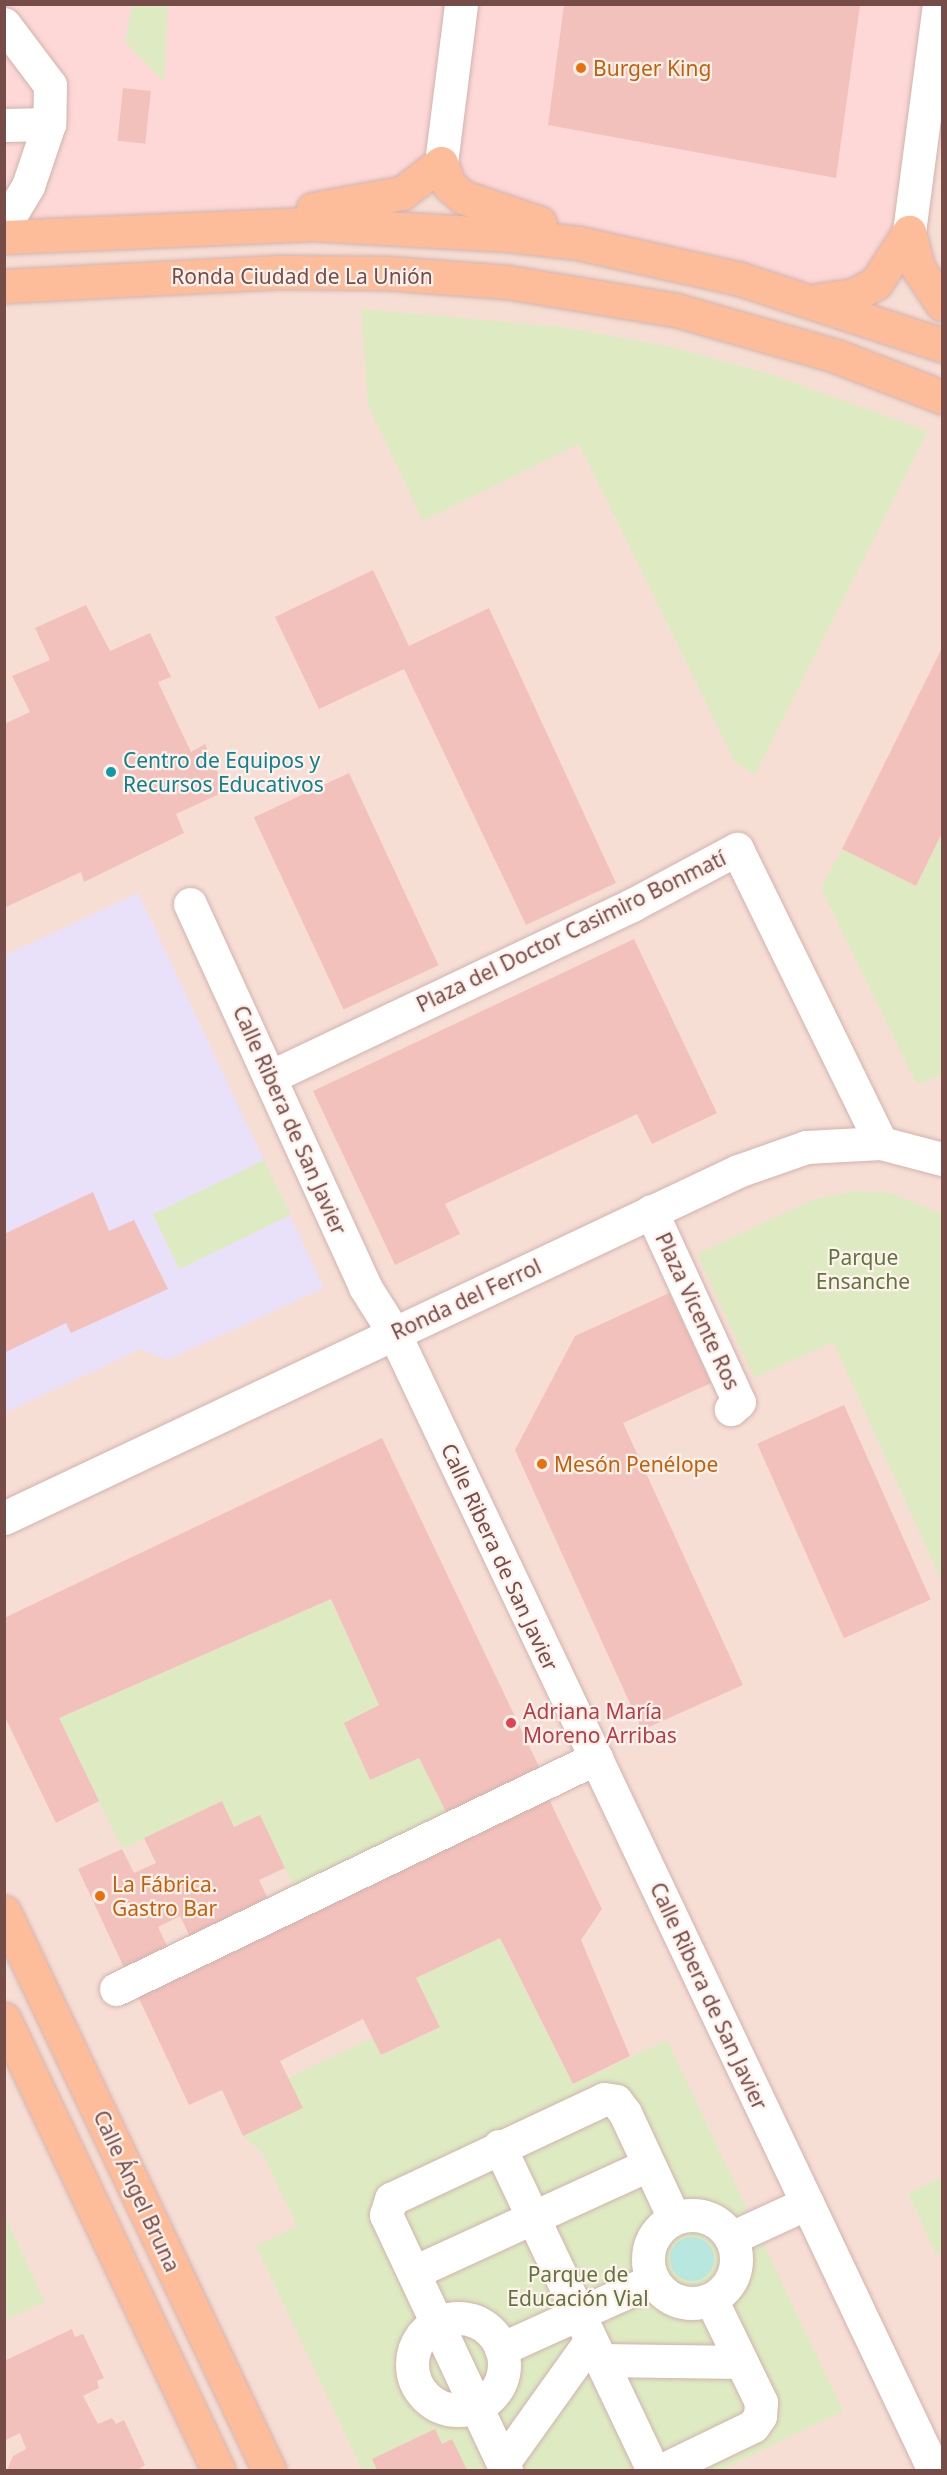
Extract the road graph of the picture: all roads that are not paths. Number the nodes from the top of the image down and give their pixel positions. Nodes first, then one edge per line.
1 (461, 4) edge
2 (939, 4) edge
3 (4, 24) edge
4 (49, 124) junction
5 (4, 126) edge
6 (441, 163) junction
7 (4, 226) edge
8 (216, 226) junction
9 (909, 232) junction
10 (4, 237) edge
11 (664, 260) junction
12 (4, 286) edge
13 (813, 300) junction
14 (942, 304) edge
15 (942, 345) edge
16 (942, 397) edge
17 (190, 904) dead end
18 (272, 1076) junction
19 (881, 1143) junction
20 (942, 1159) edge
21 (651, 1211) junction
22 (394, 1333) junction
23 (731, 1409) dead end
24 (4, 1518) edge
25 (596, 1758) junction
26 (4, 1912) edge
27 (116, 1989) dead end
28 (4, 2019) edge
29 (499, 2146) junction
30 (648, 2164) junction
31 (807, 2203) junction
32 (533, 2218) junction
33 (674, 2218) junction
34 (731, 2238) junction
35 (414, 2272) junction
36 (653, 2280) junction
37 (711, 2299) junction
38 (438, 2320) junction
39 (590, 2338) junction
40 (501, 2349) junction
41 (741, 2362) junction
42 (475, 2406) junction
43 (504, 2467) edge
44 (218, 2470) edge
45 (269, 2470) edge
46 (653, 2470) edge
47 (662, 2470) edge
48 (934, 2470) edge

1 - 6 street
2 - 9 street
3 - 4 street
4 - 5 street
4 - 7 street
6 - 8 main road
6 - 11 main road
8 - 10 main road
8 - 11 main road
9 - 13 main road
9 - 14 main road
11 - 13 main road
12 - 16 main road, Ronda Ciudad de La Unión
13 - 15 main road
17 - 18 street, Calle Ribera de San Javier
18 - 19 street, Plaza del Doctor Casimiro Bonmatí
18 - 22 street, Calle Ribera de San Javier
19 - 20 street, Ronda del Ferrol
19 - 21 street, Ronda del Ferrol
21 - 22 street, Ronda del Ferrol
21 - 23 street, Plaza Vicente Ros
22 - 24 street, Ronda del Ferrol
22 - 25 street, Calle Ribera de San Javier
25 - 27 street
25 - 31 street, Calle Ribera de San Javier
26 - 45 main road, Calle Ángel Bruna
28 - 44 main road
29 - 30 street
29 - 32 street
29 - 35 street
30 - 32 street
30 - 33 street
31 - 34 street
31 - 48 street, Calle Ribera de San Javier
32 - 35 street
32 - 39 street
33 - 34 street
33 - 36 street
34 - 37 street
35 - 38 street
36 - 37 street
36 - 39 street
37 - 41 street
38 - 40 street
38 - 42 street
38 - 42 street
39 - 40 street
39 - 41 street
39 - 43 street
39 - 46 street
40 - 42 street
41 - 47 street
42 - 43 street

